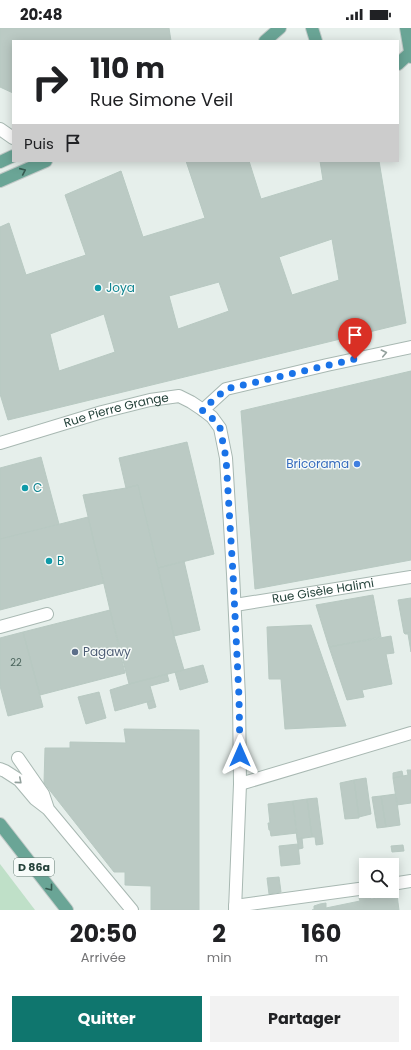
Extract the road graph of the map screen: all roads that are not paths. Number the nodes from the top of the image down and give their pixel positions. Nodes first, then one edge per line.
1 (280, 28) edge
2 (312, 28) edge
3 (397, 28) edge
4 (406, 28) edge
5 (266, 40) edge
6 (316, 40) edge
7 (410, 55) edge
8 (399, 63) edge
9 (0, 129) edge
10 (12, 137) edge
11 (12, 156) edge
12 (0, 162) edge
13 (44, 162) edge
14 (0, 181) edge
15 (411, 347) edge
16 (202, 410) junction
17 (0, 443) edge
18 (411, 577) edge
19 (234, 605) junction
20 (47, 614) dead end
21 (0, 627) edge
22 (411, 733) edge
23 (18, 758) dead end
24 (0, 769) edge
25 (240, 784) junction
26 (48, 809) junction
27 (0, 824) edge
28 (411, 882) edge
29 (399, 883) edge
30 (359, 889) edge
31 (235, 908) edge
32 (67, 910) edge
33 (132, 910) edge

1 - 5 main road
2 - 6 main road
3 - 7 main road
4 - 7 main road
7 - 8 main road
9 - 10 street
11 - 12 main road
14 -> 13 main road
16 -> 15 street
16 - 17 street, Rue Pierre Grange
16 - 19 street, Rue Pierre Grange
18 - 19 street, Rue Gisèle Halimi
19 - 25 street, Rue Pierre Grange
20 - 21 street
22 - 25 street
23 - 26 street
24 -> 26 street
25 - 31 street, Rue Pierre Grange
26 - 33 street
27 -> 32 main road, D 86a
28 - 29 street
30 - 31 street

